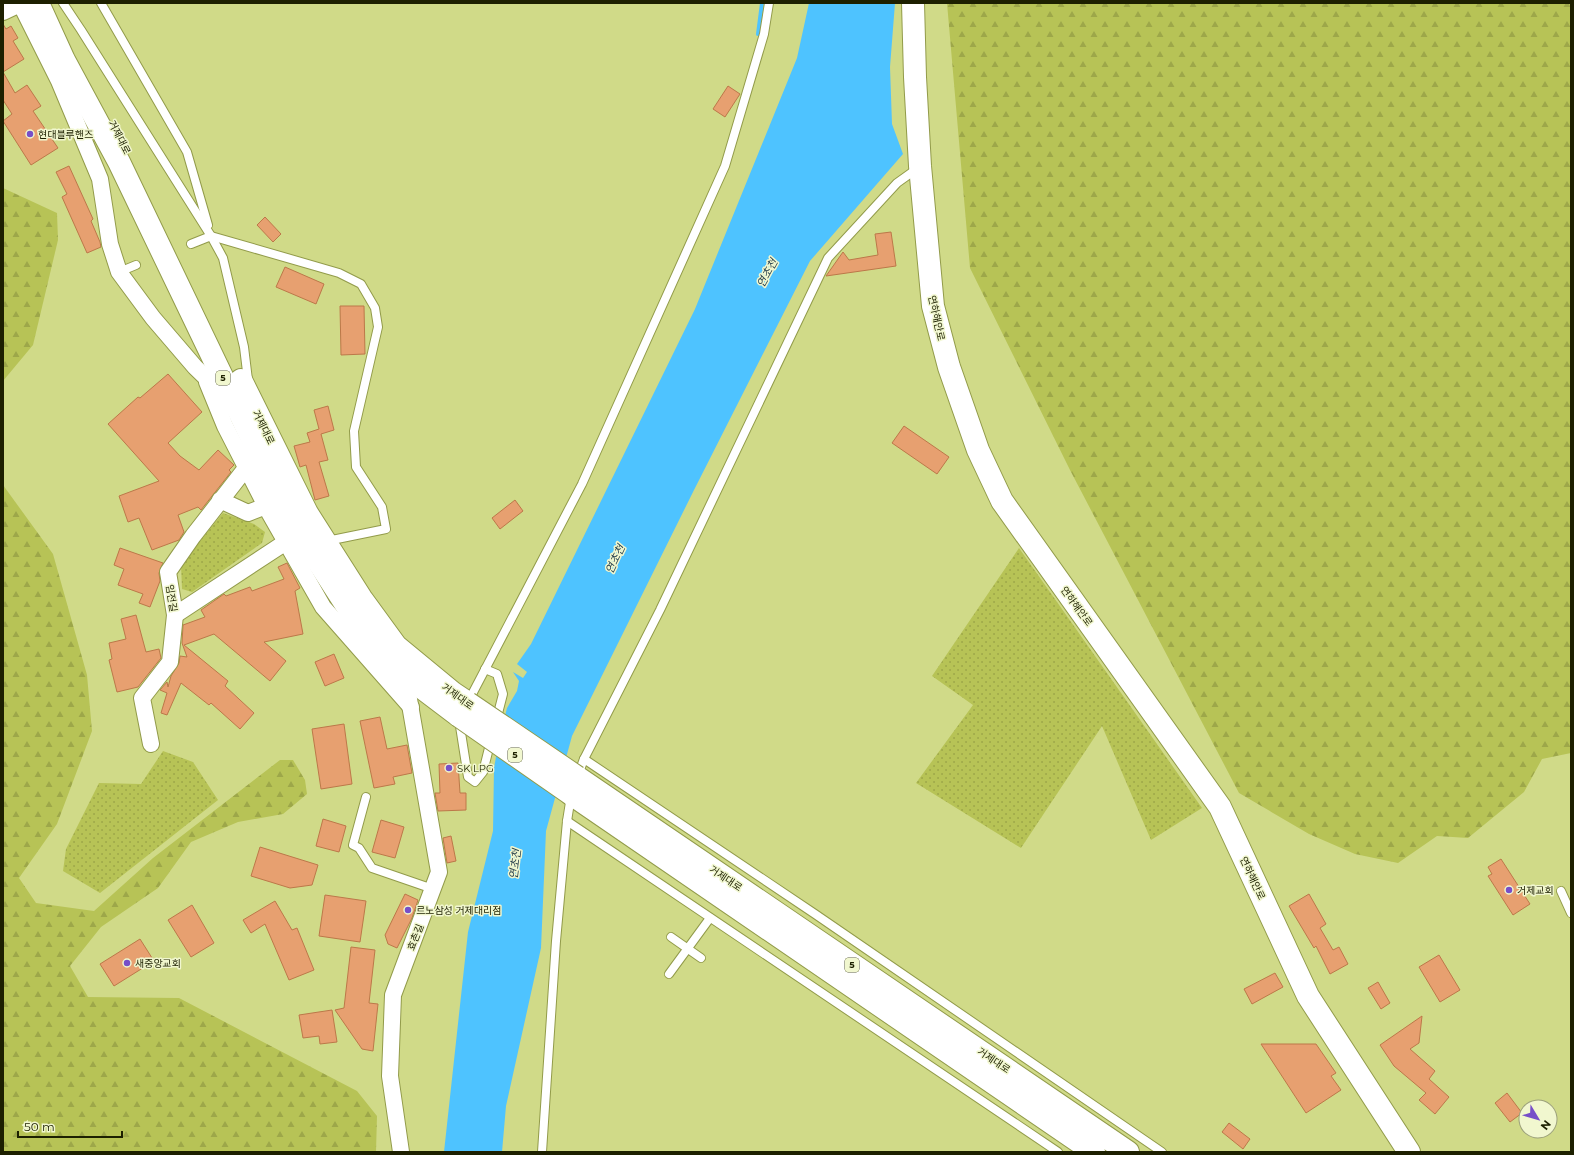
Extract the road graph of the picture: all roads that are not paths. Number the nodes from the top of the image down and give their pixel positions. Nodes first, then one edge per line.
1 (26, 3) edge
2 (51, 3) edge
3 (63, 3) edge
4 (101, 3) edge
5 (769, 3) edge
6 (913, 3) edge
7 (3, 12) edge
8 (920, 166) junction
9 (211, 236) junction
10 (191, 244) dead end
11 (136, 265) dead end
12 (119, 272) junction
13 (204, 375) junction
14 (243, 402) junction
15 (246, 468) junction
16 (220, 500) junction
17 (266, 506) junction
18 (324, 541) junction
19 (286, 542) junction
20 (176, 614) junction
21 (485, 669) junction
22 (405, 676) junction
23 (411, 707) junction
24 (463, 710) junction
25 (152, 744) dead end
26 (577, 777) junction
27 (366, 797) dead end
28 (567, 821) junction
29 (433, 889) junction
30 (1561, 891) dead end
31 (1571, 913) edge
32 (710, 918) junction
33 (671, 937) dead end
34 (688, 948) junction
35 (701, 958) dead end
36 (669, 974) dead end
37 (401, 1152) edge
38 (542, 1152) edge
39 (1058, 1152) edge
40 (1094, 1152) edge
41 (1128, 1152) edge
42 (1162, 1152) edge
43 (1409, 1152) edge

1 - 7 street
1 - 12 street
1 - 14 main road, 거제대로 / 5
2 - 14 main road, 거제대로 / 5
3 - 9 lane
4 - 9 lane
5 - 21 lane
6 - 8 main road, 연하해안로
8 - 26 lane
8 - 43 main road, 연하해안로
9 - 10 lane
9 - 14 lane
9 - 18 lane
11 - 12 lane
12 - 13 street
13 - 14 street
13 - 15 street
14 - 18 main road, 거제대로 / 5
14 - 22 main road, 거제대로 / 5
15 - 16 street, 임전길
15 - 17 street
16 - 17 street
16 - 20 street, 임전길
17 - 19 street
18 - 24 main road, 거제대로 / 5
19 - 20 street
19 - 23 street
20 - 25 street, 임전길
21 - 24 lane
21 - 24 lane
22 - 23 street, 효촌길
22 - 24 main road, 거제대로 / 5
23 - 29 street, 효촌길
24 - 26 main road, 거제대로 / 5, bridge
26 - 28 lane
26 - 40 main road, 거제대로 / 5
26 - 41 main road, 거제대로 / 5
26 - 42 lane
27 - 29 lane
28 - 32 lane
28 - 38 lane
29 - 37 street, 효촌길
30 - 31 lane
32 - 34 lane
32 - 39 lane
33 - 34 lane
34 - 35 lane
34 - 36 lane

